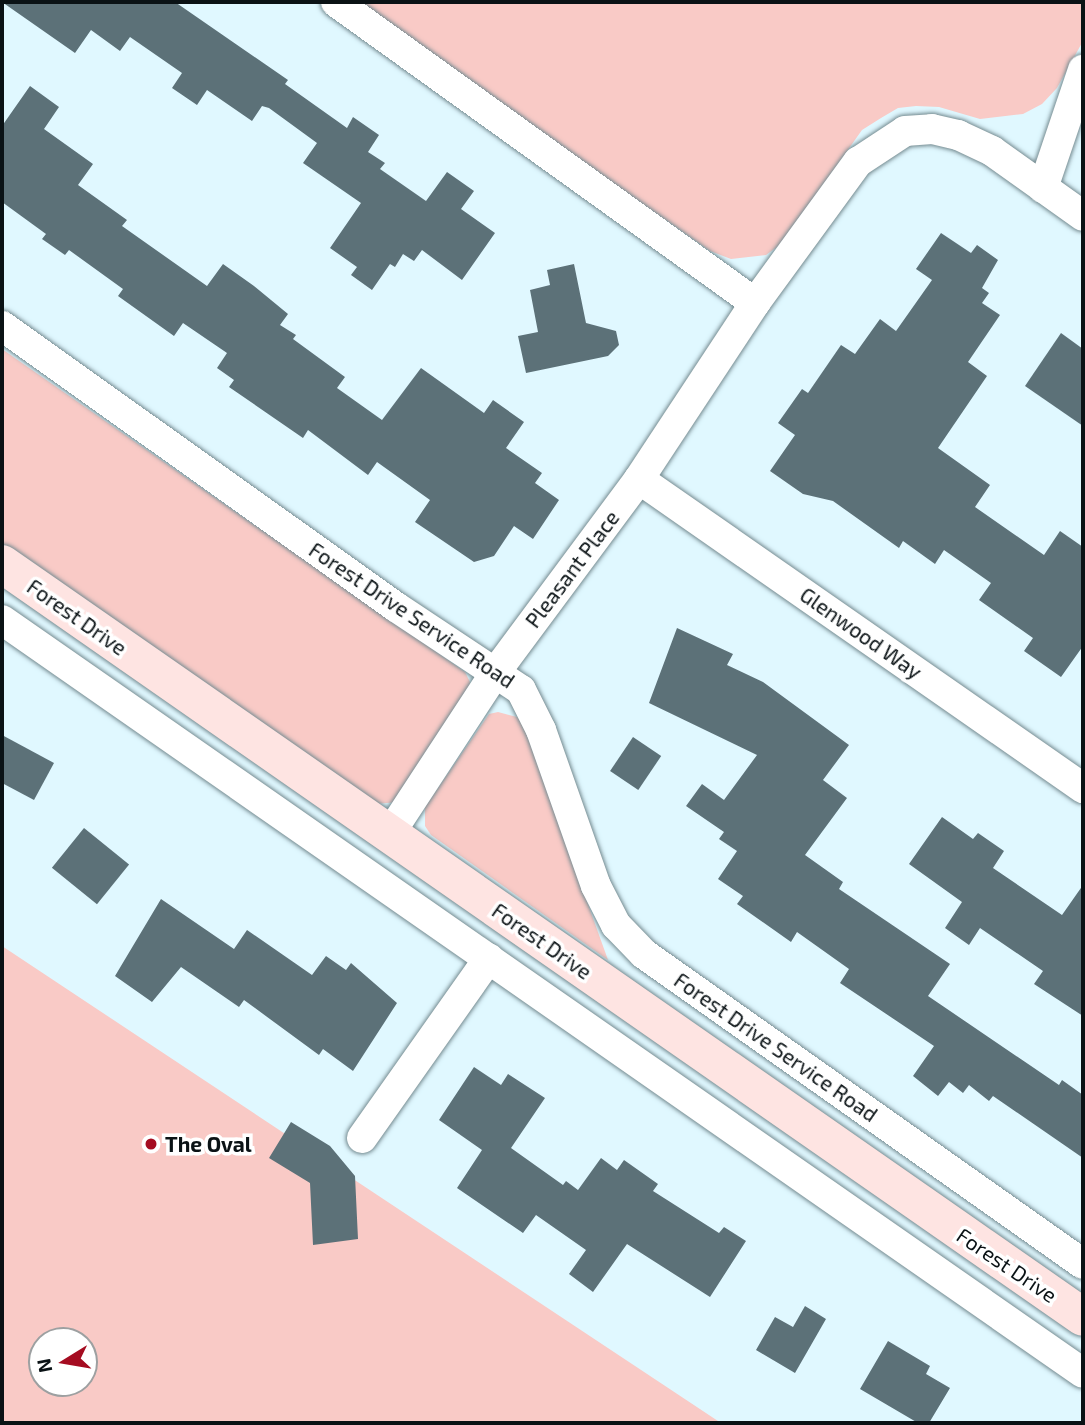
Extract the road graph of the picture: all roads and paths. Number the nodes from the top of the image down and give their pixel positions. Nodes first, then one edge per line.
1 (336, 2) edge
2 (1083, 70) edge
3 (1043, 188) junction
4 (1083, 215) edge
5 (755, 303) junction
6 (2, 326) edge
7 (639, 479) junction
8 (2, 564) edge
9 (2, 620) edge
10 (495, 673) junction
11 (1083, 788) edge
12 (389, 835) junction
13 (489, 958) junction
14 (362, 1138) dead end
15 (1083, 1264) edge
16 (1083, 1317) edge
17 (1083, 1373) edge

1 - 5 street
2 - 3 street
3 - 4 street, Pleasant Place
3 - 5 street, Pleasant Place
5 - 7 street, Pleasant Place
6 - 10 street, Forest Drive Service Road
7 - 10 street, Pleasant Place
7 - 11 street, Glenwood Way
8 - 12 main road, Forest Drive
9 - 13 street
10 - 12 street, Pleasant Place
10 - 15 street, Forest Drive Service Road
12 - 16 main road, Forest Drive
13 - 14 street
13 - 17 street

